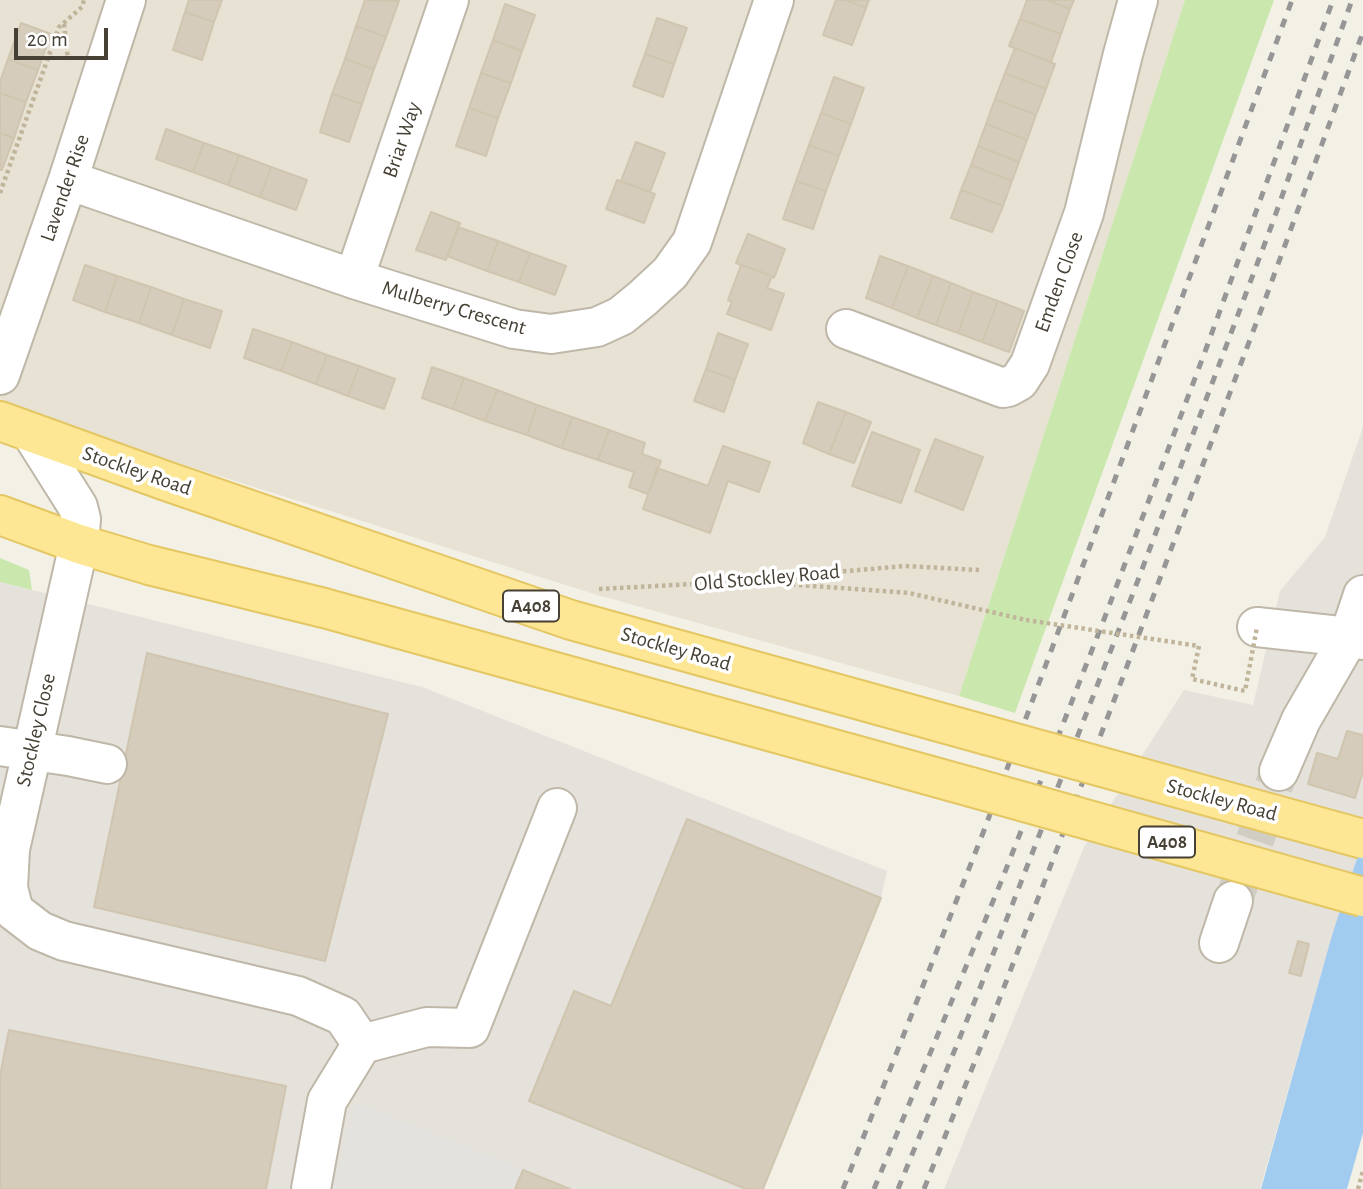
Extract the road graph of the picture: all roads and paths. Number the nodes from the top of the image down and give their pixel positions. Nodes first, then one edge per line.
1 (84, 0) edge
2 (127, 0) edge
3 (449, 0) edge
4 (774, 0) edge
5 (1138, 0) edge
6 (68, 180) junction
7 (0, 193) edge
8 (354, 279) junction
9 (845, 329) dead end
10 (0, 375) edge
11 (16, 427) edge
12 (0, 514) edge
13 (79, 544) junction
14 (979, 570) dead end
15 (763, 583) junction
16 (1363, 595) edge
17 (571, 620) junction
18 (1257, 627) joint
19 (1356, 638) edge
20 (16, 748) edge
21 (107, 765) dead end
22 (1279, 771) tunnel mouth
23 (557, 808) dead end
24 (1363, 839) edge
25 (1363, 897) edge
26 (1233, 901) tunnel mouth
27 (7, 916) edge
28 (1219, 943) dead end
29 (362, 1044) junction
30 (1363, 1171) edge
31 (311, 1189) edge
32 (1358, 1189) edge

1 - 7 path
2 - 6 street, Lavender Rise
3 - 8 street, Briar Way
4 - 8 street, Mulberry Crescent
5 - 9 street, Emden Close
6 - 8 street, Mulberry Crescent
6 - 10 street, Lavender Rise
11 - 13 street, Stockley Close
11 - 17 main road, Stockley Road / A408
12 - 13 main road, A408
13 - 20 street, Stockley Close
13 - 25 main road, A408, bridge
14 - 15 path, Old Stockley Road
15 - 17 path, Old Stockley Road
15 - 18 path, bridge
16 - 19 street
17 - 24 main road, Stockley Road / A408, bridge
18 - 19 street
19 - 22 street
20 - 21 street
20 - 27 street, Stockley Close
23 - 29 street
26 - 28 street
27 - 29 street, Stockley Close
29 - 31 street
30 - 32 path

